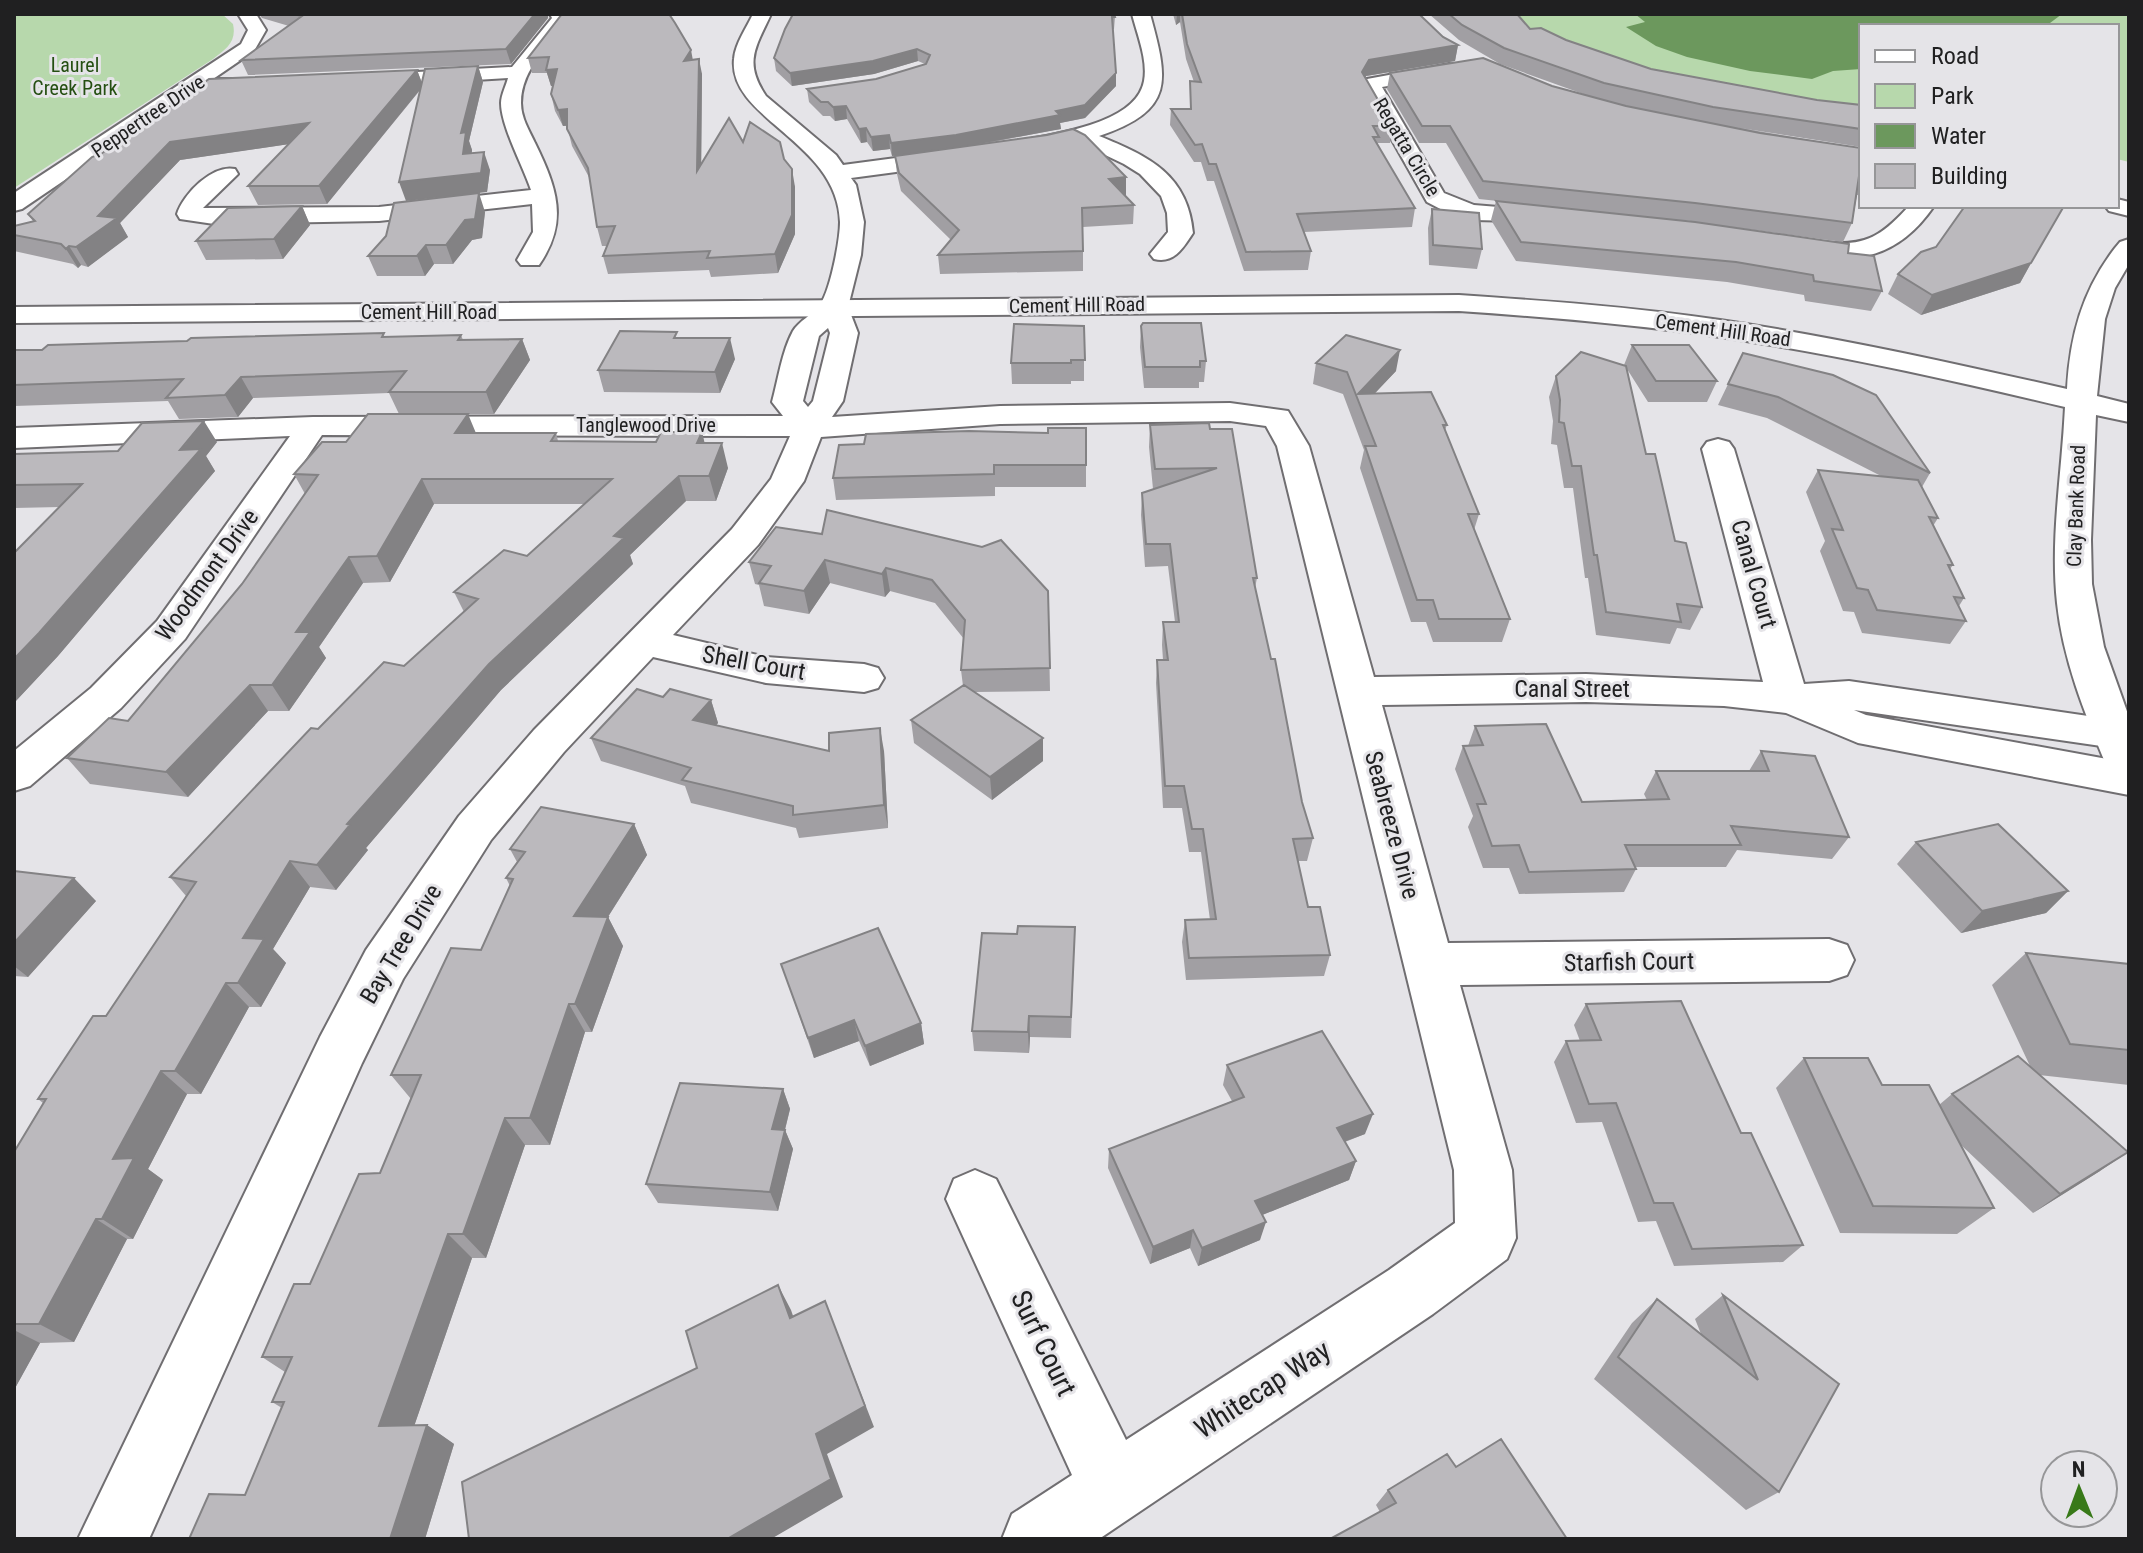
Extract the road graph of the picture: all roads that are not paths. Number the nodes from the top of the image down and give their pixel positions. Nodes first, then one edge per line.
1 (247, 14) edge
2 (559, 14) edge
3 (762, 14) edge
4 (1141, 14) edge
5 (1463, 57) dead end
6 (518, 72) junction
7 (335, 83) edge
8 (284, 84) edge
9 (194, 85) junction
10 (785, 96) dead end
11 (759, 100) junction
12 (1079, 135) junction
13 (837, 173) junction
14 (227, 174) dead end
15 (544, 196) junction
16 (14, 204) edge
17 (1920, 208) edge
18 (1581, 220) edge
19 (1764, 241) edge
20 (2129, 247) edge
21 (1163, 254) dead end
22 (530, 260) dead end
23 (834, 307) junction
24 (14, 315) edge
25 (2080, 401) junction
26 (2129, 413) edge
27 (1277, 418) joint
28 (313, 426) junction
29 (809, 428) junction
30 (14, 438) edge
31 (1718, 449) dead end
32 (645, 642) junction
33 (864, 678) dead end
34 (1357, 691) junction
35 (1788, 699) junction
36 (2122, 750) edge
37 (14, 775) edge
38 (2129, 779) edge
39 (1829, 960) dead end
40 (1428, 964) junction
41 (975, 1199) dead end
42 (1486, 1238) joint
43 (1113, 1487) junction
44 (113, 1539) edge
45 (1037, 1539) edge

1 - 9 street, Peppertree Drive
2 - 6 street
3 - 11 street, Bay Tree Drive
4 - 12 street
5 - 18 street, Regatta Circle
6 - 7 street
6 - 15 street
8 - 9 street
9 - 16 street, Peppertree Drive
10 - 11 street
11 - 13 street, Bay Tree Drive
12 - 13 street
12 - 21 street
13 - 23 street, Bay Tree Drive
14 - 15 street
15 - 22 street
17 - 19 street
20 - 25 street, Clay Bank Road
23 - 24 street, Cement Hill Road
23 - 25 street, Cement Hill Road
23 - 29 street, Bay Tree Drive
25 - 26 street, Cement Hill Road
25 - 36 street, Clay Bank Road
27 - 29 street, Tanglewood Drive
27 - 34 street, Seabreeze Drive
28 - 29 street, Tanglewood Drive
28 - 30 street, Tanglewood Drive
28 - 37 street, Woodmont Drive
29 - 32 street, Bay Tree Drive
31 - 35 street, Canal Court
32 - 33 street, Shell Court
32 - 44 street, Bay Tree Drive
34 - 35 street, Canal Street
34 - 40 street, Seabreeze Drive
35 - 36 street, Canal Street
35 - 38 street, Canal Street
39 - 40 street, Starfish Court
40 - 42 street, Seabreeze Drive
41 - 43 street, Surf Court
42 - 43 street, Whitecap Way
43 - 45 street, Whitecap Way

